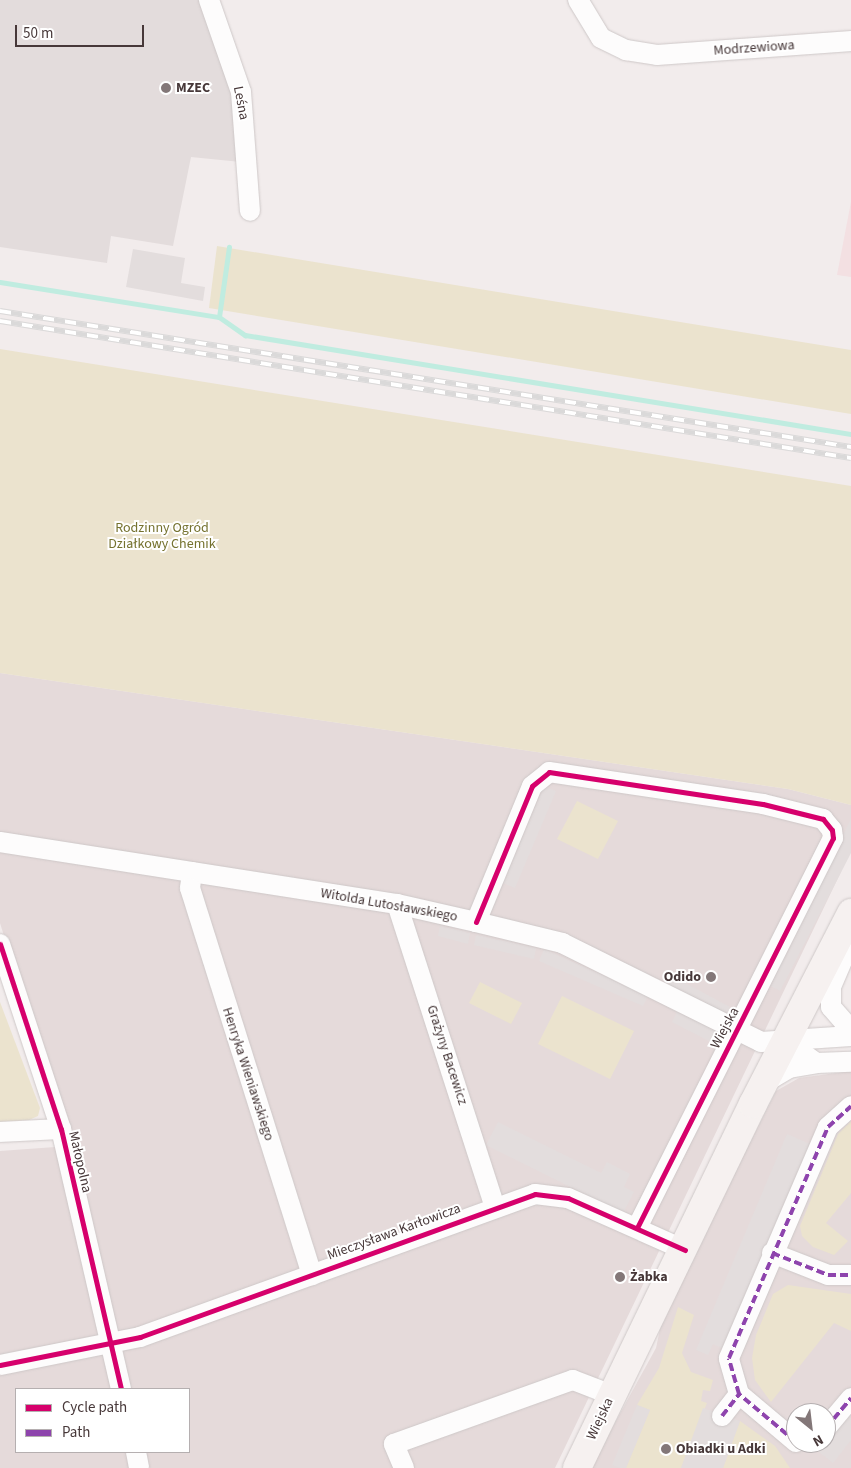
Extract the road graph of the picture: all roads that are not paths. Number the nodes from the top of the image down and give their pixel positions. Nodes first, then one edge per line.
1 (209, 0) edge
2 (578, 0) edge
3 (851, 41) edge
4 (250, 211) dead end
5 (0, 842) edge
6 (192, 872) junction
7 (397, 904) junction
8 (851, 914) edge
9 (476, 922) junction
10 (851, 940) edge
11 (0, 944) edge
12 (735, 1030) junction
13 (851, 1030) edge
14 (851, 1036) edge
15 (786, 1041) junction
16 (851, 1062) edge
17 (816, 1063) junction
18 (764, 1083) junction
19 (851, 1106) edge
20 (61, 1130) junction
21 (0, 1132) edge
22 (495, 1207) junction
23 (637, 1228) junction
24 (684, 1250) junction
25 (772, 1253) junction
26 (312, 1275) junction
27 (851, 1275) edge
28 (110, 1345) junction
29 (0, 1365) edge
30 (121, 1388) edge
31 (739, 1394) junction
32 (612, 1395) junction
33 (851, 1398) edge
34 (722, 1416) dead end
35 (836, 1416) edge
36 (786, 1435) edge
37 (136, 1453) edge
38 (139, 1468) edge
39 (404, 1468) edge
40 (577, 1468) edge

1 - 4 street, Leśna
2 - 3 street, Modrzewiowa
5 - 6 street, Witolda Lutosławskiego
6 - 7 street, Witolda Lutosławskiego
6 - 26 street, Henryka Wieniawskiego
7 - 9 street, Witolda Lutosławskiego
7 - 22 street, Grażyny Bacewicz
8 - 15 main road, Wiejska
9 - 12 street, Witolda Lutosławskiego
9 - 12 street, Wiejska
10 - 13 street
11 - 20 street, Małopolna
12 - 15 street, Witolda Lutosławskiego
12 - 23 street, Wiejska
14 - 15 street, Witolda Lutosławskiego
15 - 17 street
15 - 18 main road, Wiejska
16 - 17 street
17 - 18 street
18 - 24 main road, Wiejska
19 - 25 street
20 - 21 street
20 - 28 street, Małopolna
22 - 23 street, Mieczysława Karłowicza
22 - 26 street, Mieczysława Karłowicza
23 - 24 street, Mieczysława Karłowicza
24 - 32 main road, Wiejska
25 - 27 street
25 - 31 street
26 - 28 street, Mieczysława Karłowicza
28 - 29 street, Mieczysława Karłowicza
28 - 30 street, Małopolna
31 - 34 street
31 - 36 street
32 - 39 street
32 - 40 main road, Wiejska
33 - 35 street
37 - 38 street

